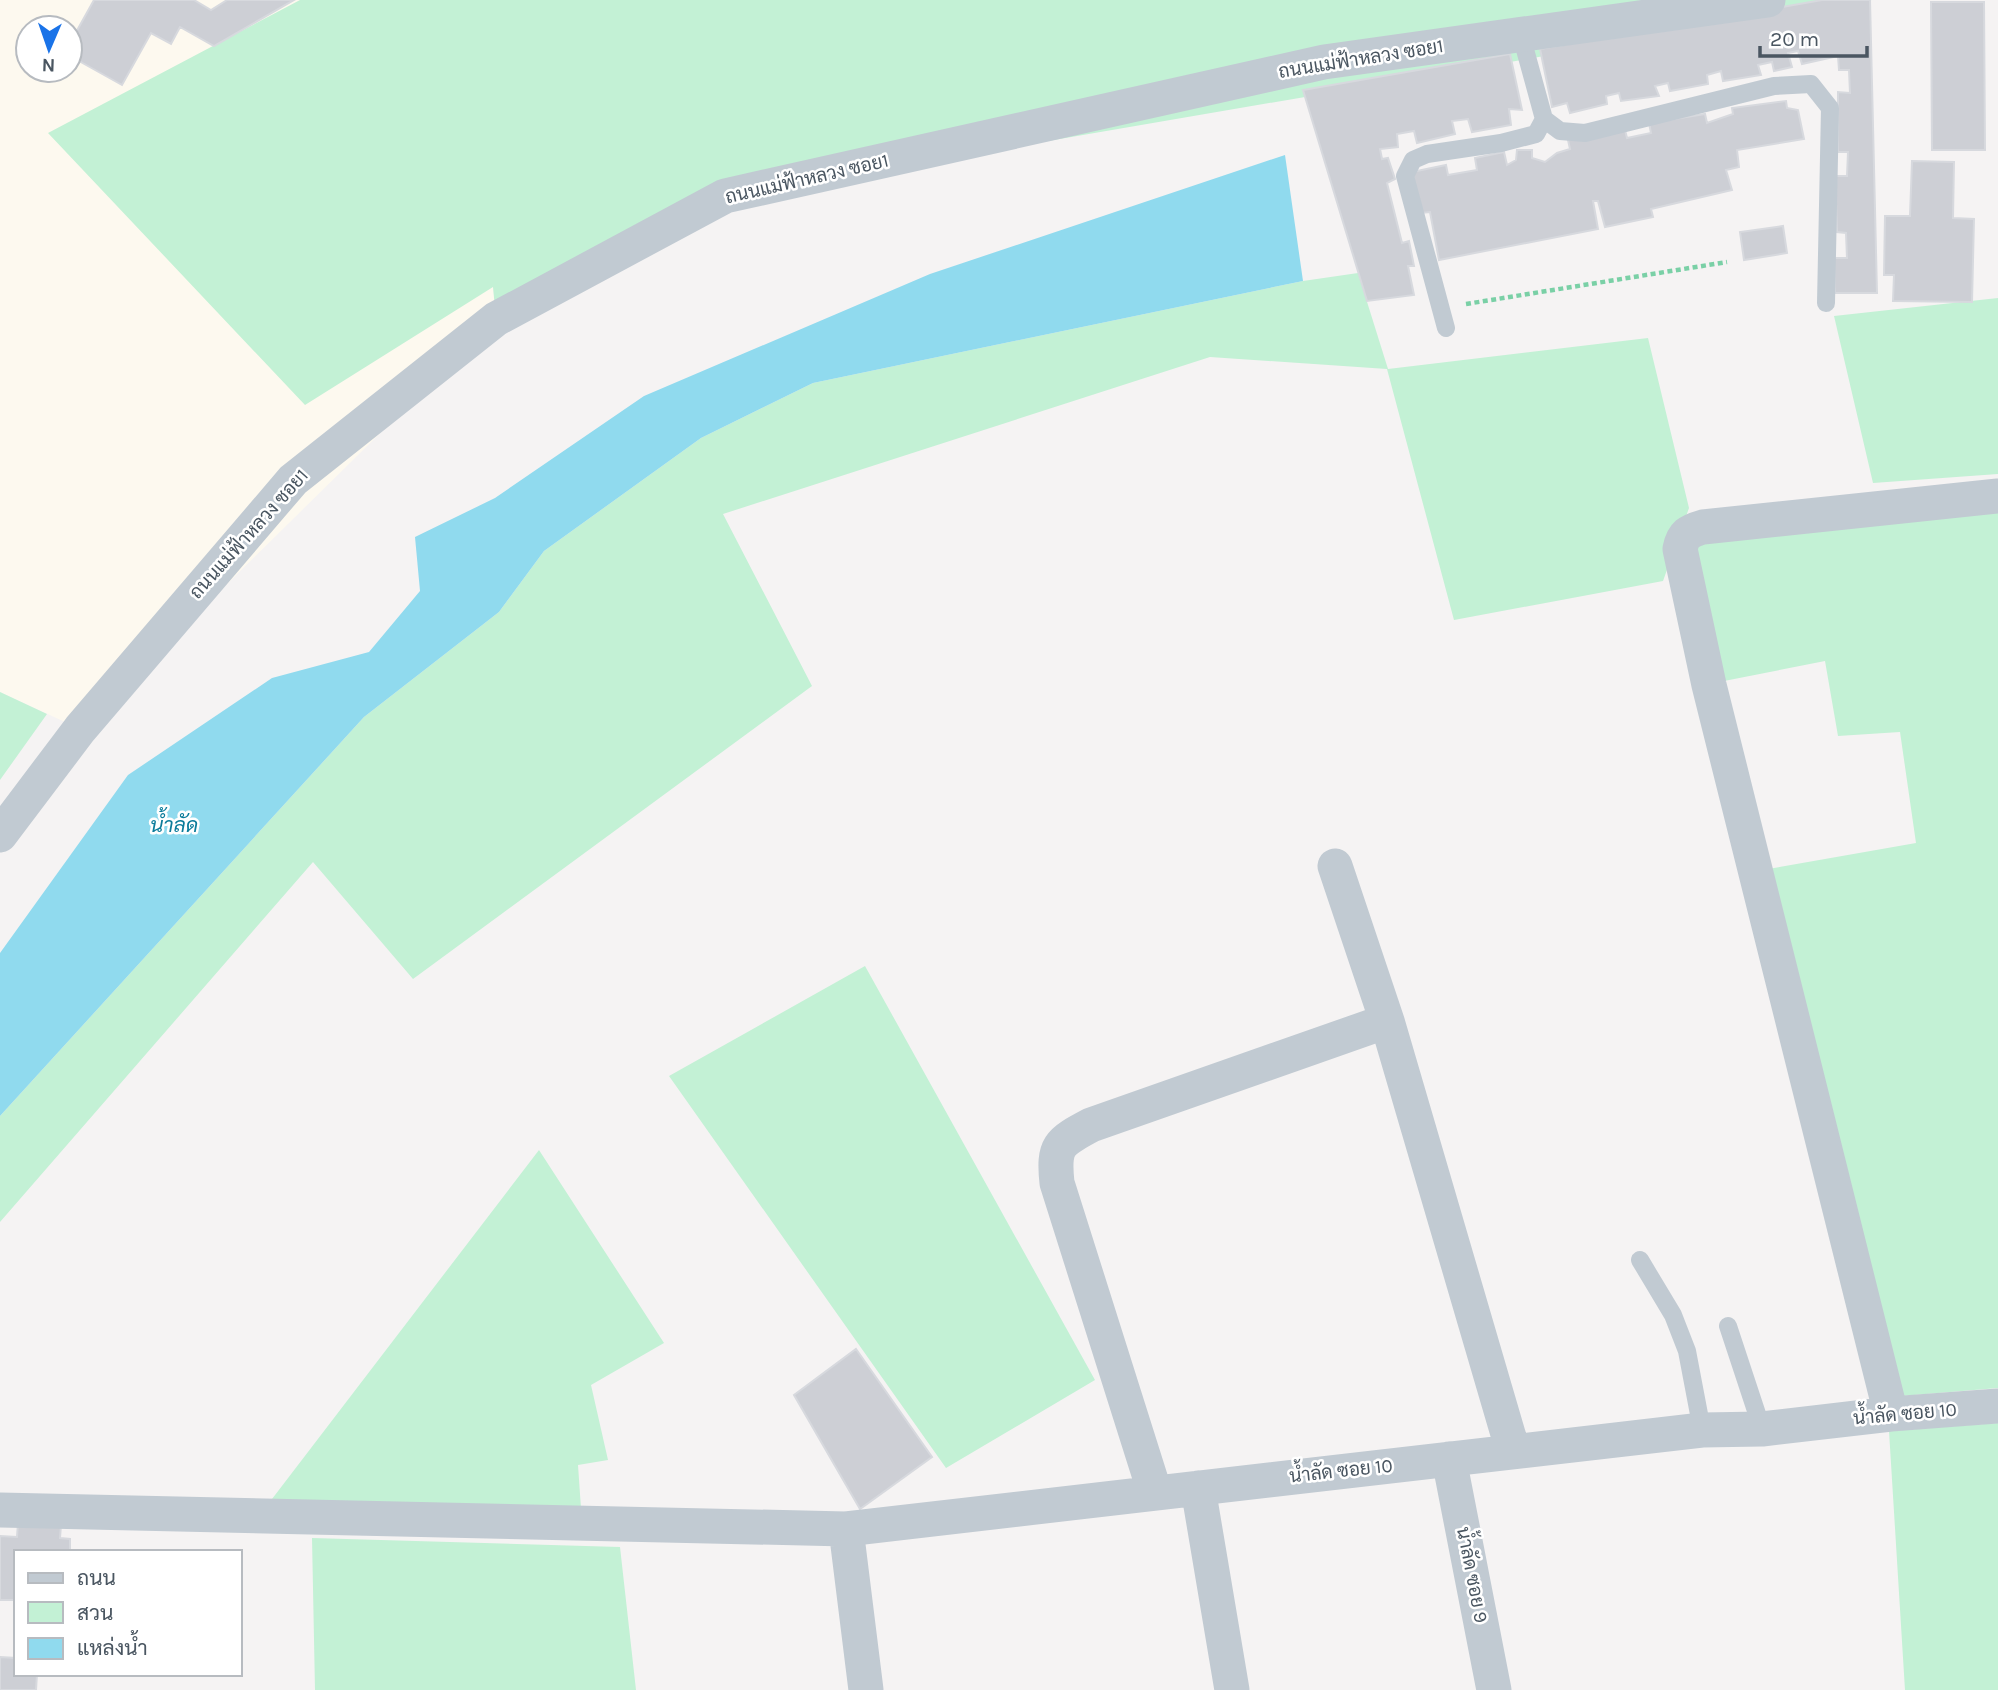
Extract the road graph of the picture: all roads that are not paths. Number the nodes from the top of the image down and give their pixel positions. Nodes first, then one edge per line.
1 (1768, 0) edge
2 (1521, 35) junction
3 (1544, 120) junction
4 (1826, 303) dead end
5 (1446, 328) dead end
6 (1998, 496) edge
7 (0, 835) edge
8 (1335, 866) dead end
9 (1387, 1021) junction
10 (1640, 1260) dead end
11 (1728, 1326) dead end
12 (1998, 1406) edge
13 (1891, 1414) junction
14 (1762, 1429) junction
15 (1702, 1430) junction
16 (1513, 1451) junction
17 (1449, 1459) junction
18 (1198, 1488) junction
19 (1155, 1493) junction
20 (0, 1510) edge
21 (846, 1529) junction
22 (866, 1690) edge
23 (1232, 1690) edge
24 (1494, 1690) edge

1 - 2 street, ถนนแม่ฟ้าหลวง ซอย1
2 - 3 lane
2 - 7 street, ถนนแม่ฟ้าหลวง ซอย1
3 - 4 lane
3 - 5 lane
6 - 13 street
8 - 9 street
9 - 16 street
9 - 19 street
10 - 15 lane
11 - 14 lane
12 - 13 street, น้ำลัด ซอย 10
13 - 14 street, น้ำลัด ซอย 10
14 - 15 street, น้ำลัด ซอย 10
15 - 16 street, น้ำลัด ซอย 10
16 - 17 street, น้ำลัด ซอย 10
17 - 18 street, น้ำลัด ซอย 10
17 - 24 street, น้ำลัด ซอย 9
18 - 19 street, น้ำลัด ซอย 10
18 - 23 street
19 - 21 street, น้ำลัด ซอย 10
20 - 21 street, น้ำลัด ซอย 10
21 - 22 street

